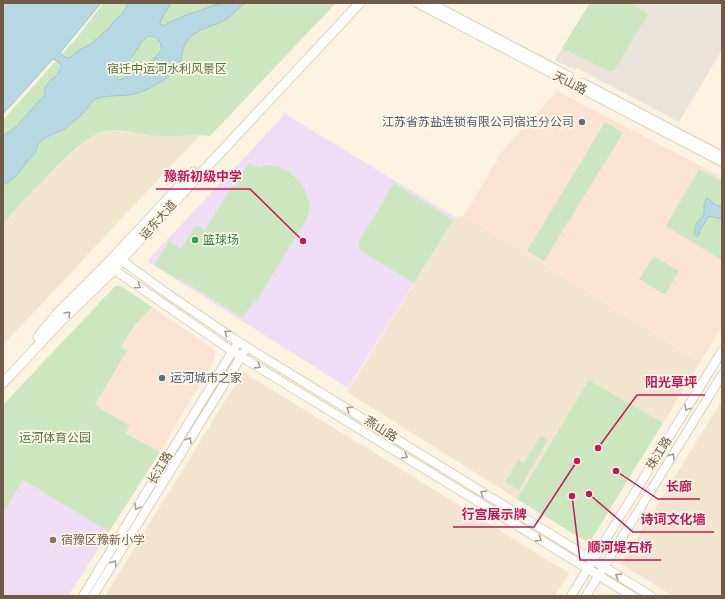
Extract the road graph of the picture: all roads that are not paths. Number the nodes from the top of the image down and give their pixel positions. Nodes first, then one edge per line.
1 (352, 3) edge
2 (360, 3) edge
3 (417, 3) edge
4 (430, 3) edge
5 (722, 156) edge
6 (722, 162) edge
7 (118, 258) junction
8 (107, 264) junction
9 (114, 270) junction
10 (238, 341) junction
11 (248, 347) junction
12 (722, 350) edge
13 (232, 351) junction
14 (242, 356) junction
15 (3, 374) edge
16 (722, 375) edge
17 (3, 383) edge
18 (593, 560) junction
19 (604, 567) junction
20 (588, 569) junction
21 (598, 575) junction
22 (83, 596) edge
23 (93, 596) edge
24 (571, 596) edge
25 (586, 596) edge
26 (632, 596) edge
27 (651, 596) edge

1 - 7 main road, 运东大道
2 - 7 main road, 运东大道
3 - 6 street, 天山路
4 - 5 street, 天山路
7 - 8 main road, 运东大道
7 - 9 main road, 运东大道
10 -> 7 street, 燕山路
8 - 9 street, 燕山路
8 - 15 main road, 运东大道
9 -> 13 street, 燕山路
17 -> 9 main road, 运东大道
10 - 11 street, 燕山路
10 - 13 street, 长江路
11 - 14 street, 长江路
18 -> 11 street, 燕山路
12 -> 18 street, 珠江路
13 - 14 street, 燕山路
13 -> 22 street, 长江路
14 -> 20 street, 燕山路
23 -> 14 street, 长江路
19 -> 16 street, 珠江路
18 - 19 street, 燕山路
18 - 20 street, 珠江路
19 - 21 street, 珠江路
27 -> 19 street, 燕山路
20 - 21 street, 燕山路
20 - 24 street, 珠江路
21 - 25 street, 珠江路
21 - 26 street, 燕山路

